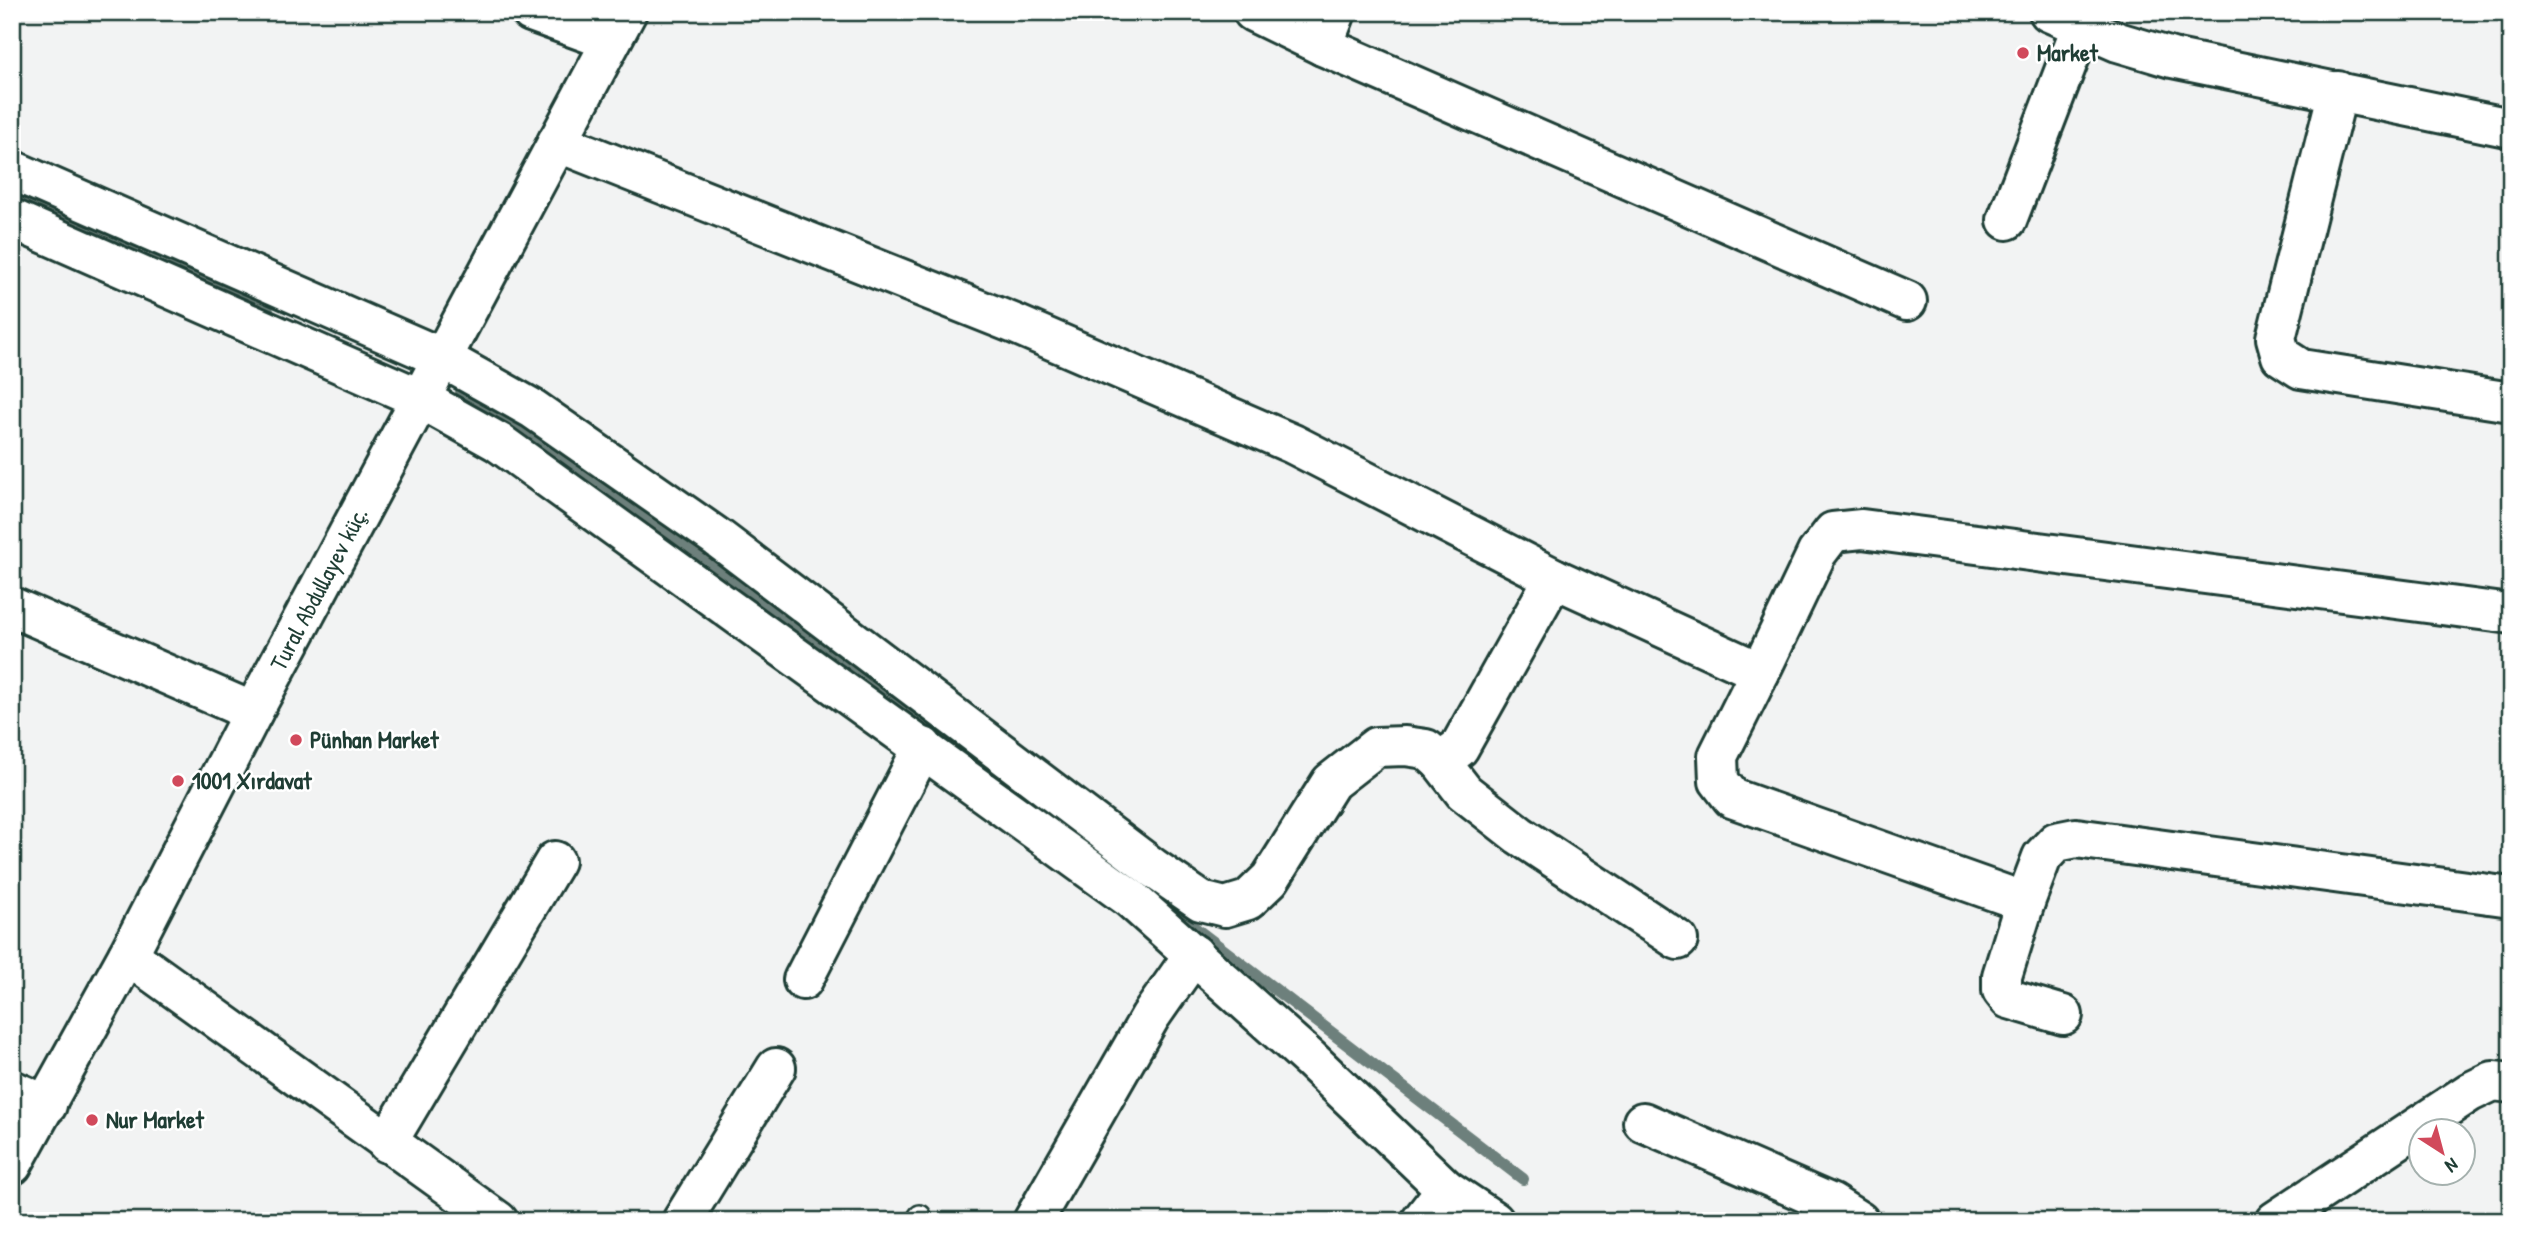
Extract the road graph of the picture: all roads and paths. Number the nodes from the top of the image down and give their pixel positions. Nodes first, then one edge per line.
1 (531, 12) edge
2 (1253, 12) edge
3 (2072, 17) edge
4 (619, 27) edge
5 (1329, 29) edge
6 (2338, 91) junction
7 (2511, 128) edge
8 (558, 142) junction
9 (12, 170) edge
10 (12, 219) edge
11 (2007, 220) dead end
12 (1907, 301) dead end
13 (442, 358) junction
14 (421, 399) junction
15 (2511, 402) edge
16 (1554, 578) junction
17 (12, 607) edge
18 (2511, 614) edge
19 (1760, 672) junction
20 (253, 712) junction
21 (923, 747) junction
22 (1440, 761) junction
23 (555, 861) dead end
24 (2511, 897) edge
25 (2025, 902) junction
26 (1678, 940) dead end
27 (1194, 954) junction
28 (128, 955) junction
29 (803, 980) dead end
30 (2063, 1015) dead end
31 (776, 1068) dead end
32 (2511, 1083) edge
33 (12, 1090) edge
34 (47, 1105) junction
35 (1643, 1122) dead end
36 (387, 1143) junction
37 (12, 1165) edge
38 (1446, 1188) junction
39 (498, 1221) edge
40 (682, 1221) edge
41 (1033, 1221) edge
42 (1421, 1221) edge
43 (1494, 1221) edge
44 (1859, 1221) edge
45 (2275, 1221) edge

1 - 4 street
2 - 5 street
3 - 6 street
3 - 11 street
4 - 8 street, Tural Abdullayev küç.
5 - 12 street
6 - 7 street
6 - 15 street
8 - 13 street, Tural Abdullayev küç.
8 - 16 street
9 - 13 street
10 - 14 street
13 - 14 street, Tural Abdullayev küç.
13 - 22 street
14 - 20 street, Tural Abdullayev küç.
14 - 21 street
16 - 19 street
16 - 22 street
17 - 20 street
18 - 19 street
19 - 25 street
20 - 28 street, Tural Abdullayev küç.
21 - 27 street
21 - 29 street
22 - 26 street
23 - 36 street
24 - 25 street
25 - 30 street
27 - 38 street
27 - 41 street
28 - 34 street, Tural Abdullayev küç.
28 - 36 street
31 - 40 street
32 - 45 street
33 - 34 street
34 - 37 street, Tural Abdullayev küç.
35 - 44 street
36 - 39 street
38 - 42 street
38 - 43 street

